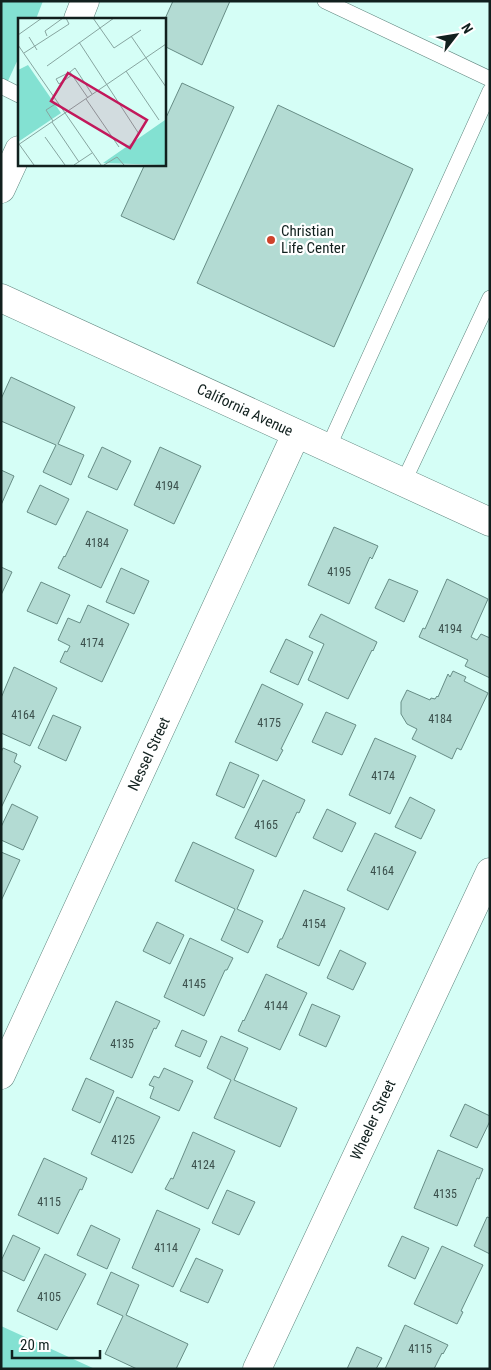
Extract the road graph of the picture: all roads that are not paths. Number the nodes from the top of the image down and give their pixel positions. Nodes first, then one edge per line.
1 (86, 1) edge
2 (325, 1) edge
3 (78, 18) edge
4 (490, 79) edge
5 (1, 86) edge
6 (490, 91) edge
7 (18, 94) edge
8 (18, 152) edge
9 (1, 189) edge
10 (1, 298) edge
11 (490, 298) edge
12 (296, 434) junction
13 (328, 448) junction
14 (404, 483) junction
15 (490, 522) edge
16 (490, 872) edge
17 (1, 1075) edge
18 (256, 1369) edge

1 - 3 street
2 - 4 lane
5 - 7 lane
6 - 13 lane
8 - 9 street
10 - 12 street, California Avenue
11 - 14 lane
12 - 13 street, California Avenue
12 - 17 street, Nessel Street
13 - 14 street, California Avenue
14 - 15 street, California Avenue
16 - 18 street, Wheeler Street

